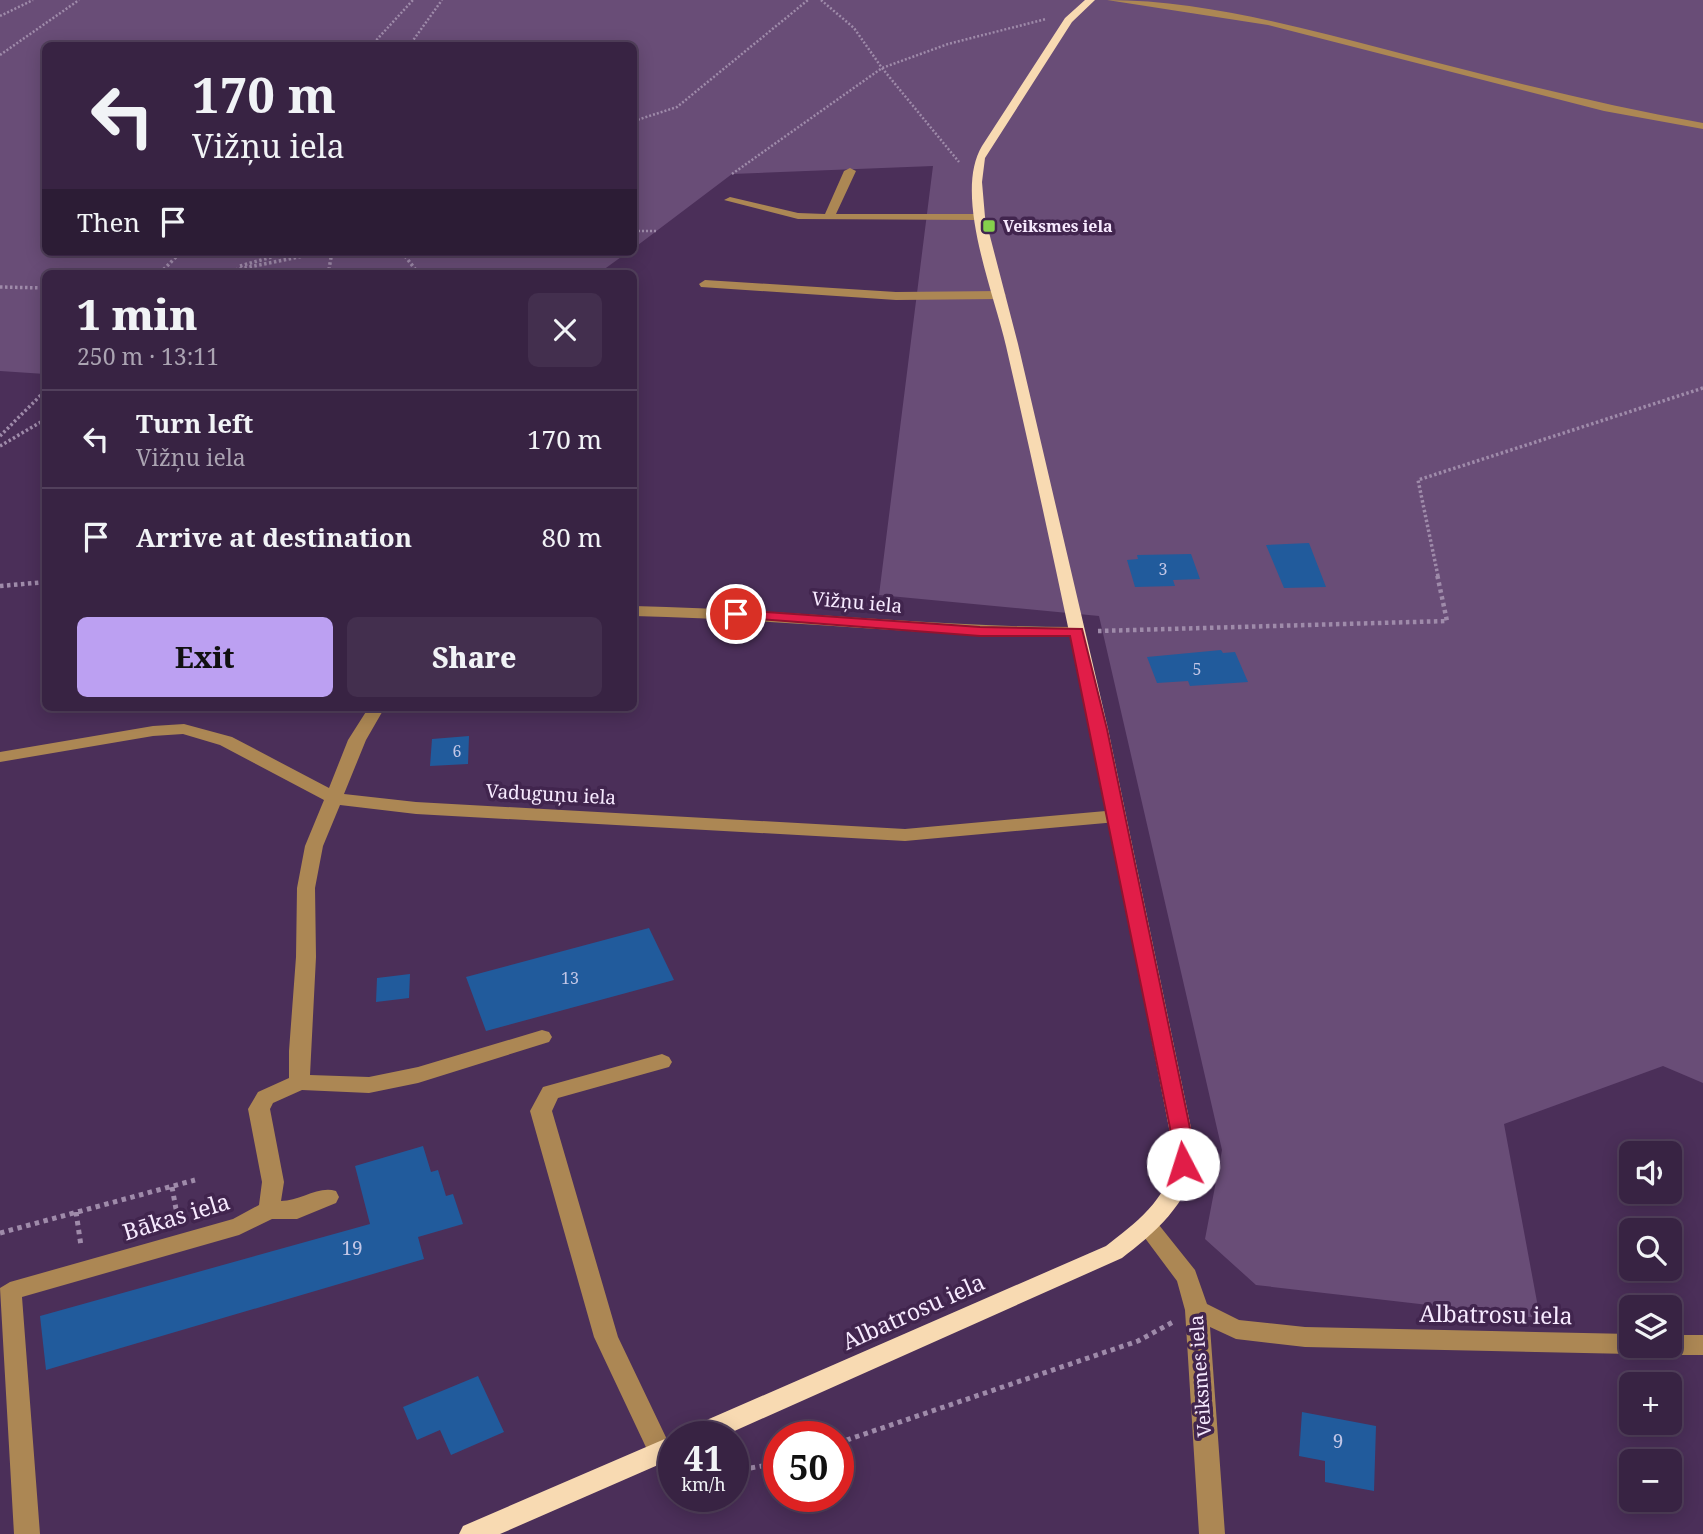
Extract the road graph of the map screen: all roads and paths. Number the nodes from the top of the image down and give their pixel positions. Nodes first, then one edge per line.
1 (33, 0) edge
2 (79, 0) edge
3 (412, 0) edge
4 (442, 0) edge
5 (808, 0) edge
6 (821, 0) edge
7 (1090, 0) edge
8 (1112, 0) edge
9 (1077, 11) junction
10 (0, 16) edge
11 (375, 42) edge
12 (413, 42) edge
13 (0, 55) edge
14 (882, 68) junction
15 (637, 120) edge
16 (1703, 126) edge
17 (850, 171) dead end
18 (732, 174) dead end
19 (975, 182) junction
20 (730, 200) dead end
21 (979, 217) junction
22 (829, 218) junction
23 (658, 230) dead end
24 (637, 231) edge
25 (177, 256) edge
26 (275, 256) edge
27 (303, 256) edge
28 (405, 256) edge
29 (163, 270) edge
30 (228, 270) edge
31 (233, 270) edge
32 (416, 270) edge
33 (705, 284) dead end
34 (0, 287) edge
35 (42, 288) edge
36 (1000, 295) junction
37 (1703, 387) edge
38 (42, 394) edge
39 (42, 421) edge
40 (0, 436) edge
41 (0, 446) edge
42 (42, 582) edge
43 (0, 586) edge
44 (637, 611) edge
45 (1076, 632) junction
46 (375, 711) edge
47 (0, 757) edge
48 (335, 799) junction
49 (1117, 816) junction
50 (542, 1037) dead end
51 (662, 1062) dead end
52 (300, 1082) junction
53 (195, 1180) dead end
54 (172, 1187) junction
55 (328, 1197) dead end
56 (269, 1210) junction
57 (76, 1212) junction
58 (1147, 1226) junction
59 (0, 1233) edge
60 (183, 1242) junction
61 (85, 1270) junction
62 (3, 1291) edge
63 (1197, 1310) junction
64 (1619, 1345) edge
65 (1682, 1345) edge
66 (1703, 1345) edge
67 (731, 1421) edge
68 (658, 1432) edge
69 (854, 1438) edge
70 (658, 1453) edge
71 (27, 1534) edge
72 (472, 1534) edge
73 (1212, 1534) edge

1 - 10 path
2 - 13 path
3 - 11 path
4 - 12 path
5 - 15 path
6 - 14 path
7 - 9 main road
8 - 16 street
9 - 14 path
9 - 19 main road
14 - 18 path
14 - 19 path
17 - 22 street
19 - 21 main road
20 - 22 street
21 - 22 street
21 - 36 main road
23 - 24 path
25 - 29 path
26 - 30 path
27 - 31 path
28 - 32 path
33 - 36 street
34 - 35 path
36 - 45 main road
37 - 45 path
38 - 40 path
39 - 41 path
42 - 43 path
44 - 45 street, Vižņu iela
45 - 49 main road
46 - 48 street
47 - 48 street, Vaduguņu iela
48 - 49 street, Vaduguņu iela
48 - 52 street
49 - 58 main road
50 - 52 street
51 - 68 street
52 - 56 street
53 - 54 path
54 - 57 path
54 - 60 path
55 - 56 street
56 - 60 street, Bākas iela
57 - 59 path
57 - 61 path
58 - 63 street, Veiksmes iela
58 - 67 main road, Albatrosu iela
60 - 61 street, Bākas iela
61 - 62 street, Bākas iela
62 - 71 street, Bākas iela
63 - 64 street, Albatrosu iela
63 - 69 path
63 - 73 street, Veiksmes iela
65 - 66 street
70 - 72 main road

